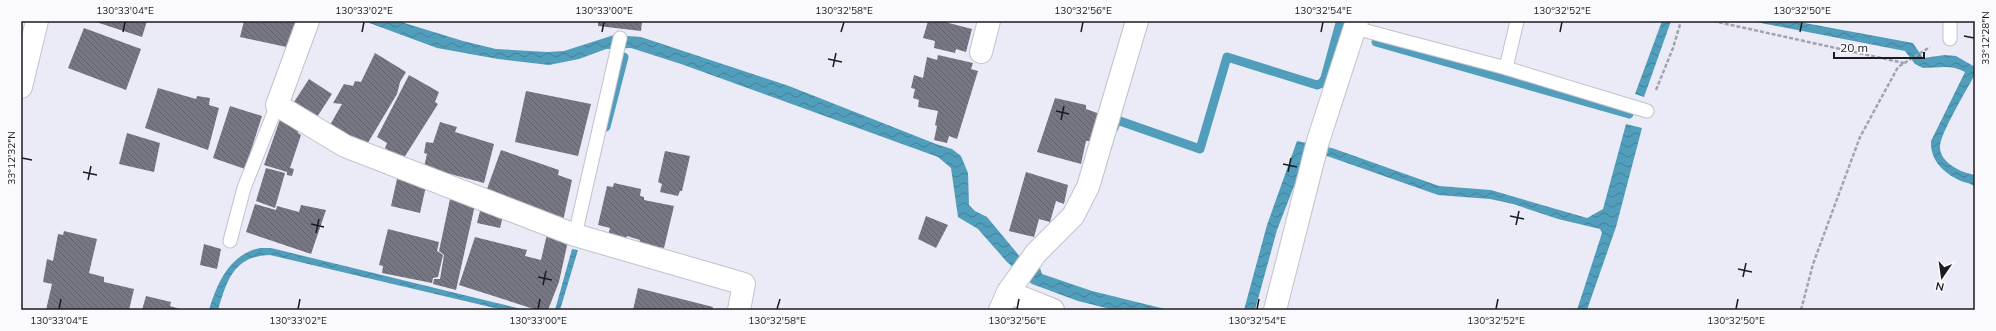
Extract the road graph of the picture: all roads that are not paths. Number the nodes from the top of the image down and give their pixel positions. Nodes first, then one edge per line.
1 (37, 21) edge
2 (308, 21) edge
3 (989, 21) edge
4 (1137, 21) edge
5 (1517, 21) edge
6 (1950, 21) edge
7 (1356, 24) edge
8 (620, 38) dead end
9 (1950, 39) dead end
10 (981, 52) dead end
11 (1506, 68) junction
12 (21, 87) edge
13 (277, 105) junction
14 (1647, 111) road end
15 (575, 235) junction
16 (230, 241) dead end
17 (1013, 286) edge
18 (739, 310) edge
19 (1053, 310) edge
20 (1275, 310) edge

1 - 12 street
2 - 13 street
3 - 10 street
4 - 17 street
5 - 11 lane
6 - 9 lane
7 - 11 lane
7 - 20 street
8 - 15 lane
11 - 14 lane
13 - 15 street
13 - 16 lane
15 - 18 street
17 - 19 street

